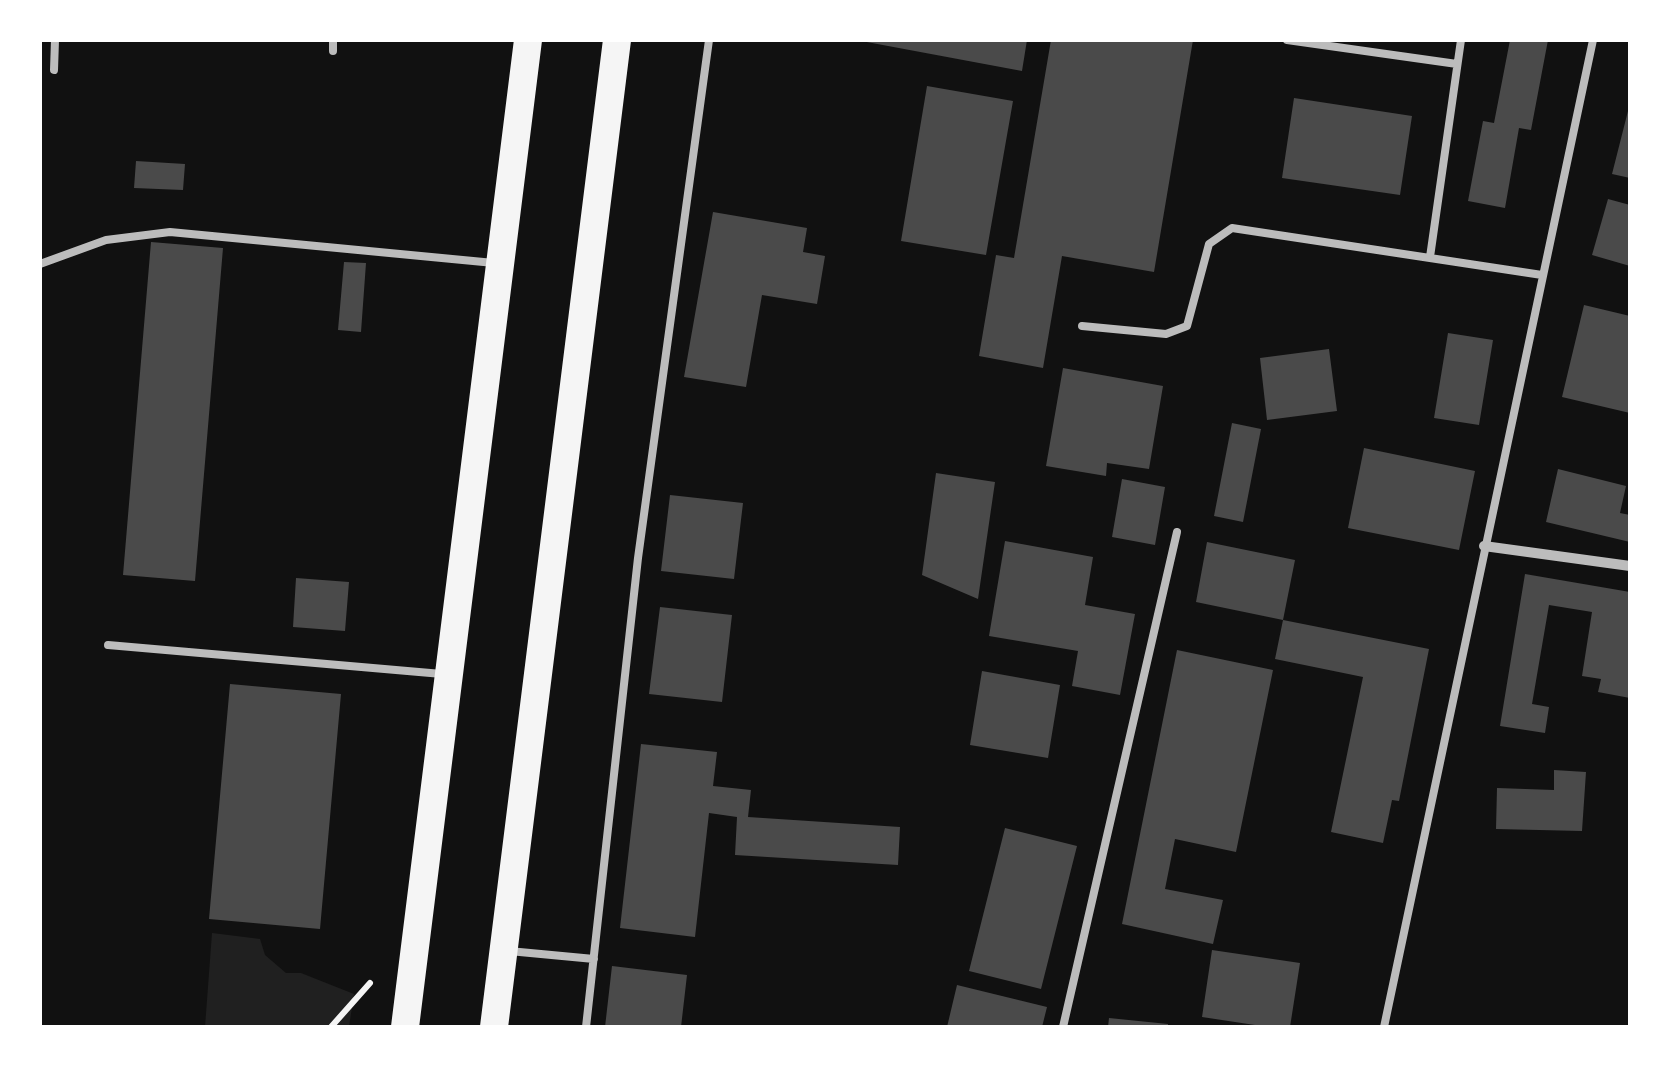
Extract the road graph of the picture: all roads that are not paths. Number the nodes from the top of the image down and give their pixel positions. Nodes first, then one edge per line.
1 (54, 40) edge
2 (333, 40) edge
3 (528, 40) edge
4 (617, 40) edge
5 (709, 40) edge
6 (1287, 40) edge
7 (1388, 40) edge
8 (1461, 40) edge
9 (1593, 40) edge
10 (333, 50) dead end
11 (1386, 54) junction
12 (1457, 64) junction
13 (54, 70) dead end
14 (1430, 258) junction
15 (500, 263) junction
16 (40, 264) edge
17 (1542, 275) junction
18 (1082, 326) dead end
19 (1178, 532) dead end
20 (1484, 546) junction
21 (1630, 566) edge
22 (108, 645) dead end
23 (448, 675) junction
24 (503, 950) junction
25 (594, 959) junction
26 (405, 1027) edge
27 (494, 1027) edge
28 (586, 1027) edge
29 (1062, 1027) edge
30 (1384, 1027) edge

1 - 13 lane
2 - 10 lane
3 - 15 highway
4 - 24 highway
5 - 25 lane
6 - 11 lane
7 - 11 lane
8 - 12 lane
9 - 17 lane
11 - 12 lane
12 - 14 lane
14 - 17 lane
14 - 18 lane
15 - 16 lane
15 - 23 highway
17 - 20 lane
19 - 29 lane
20 - 21 street
20 - 30 lane
22 - 23 lane
23 - 26 highway
24 - 25 lane
24 - 27 highway
25 - 28 lane

